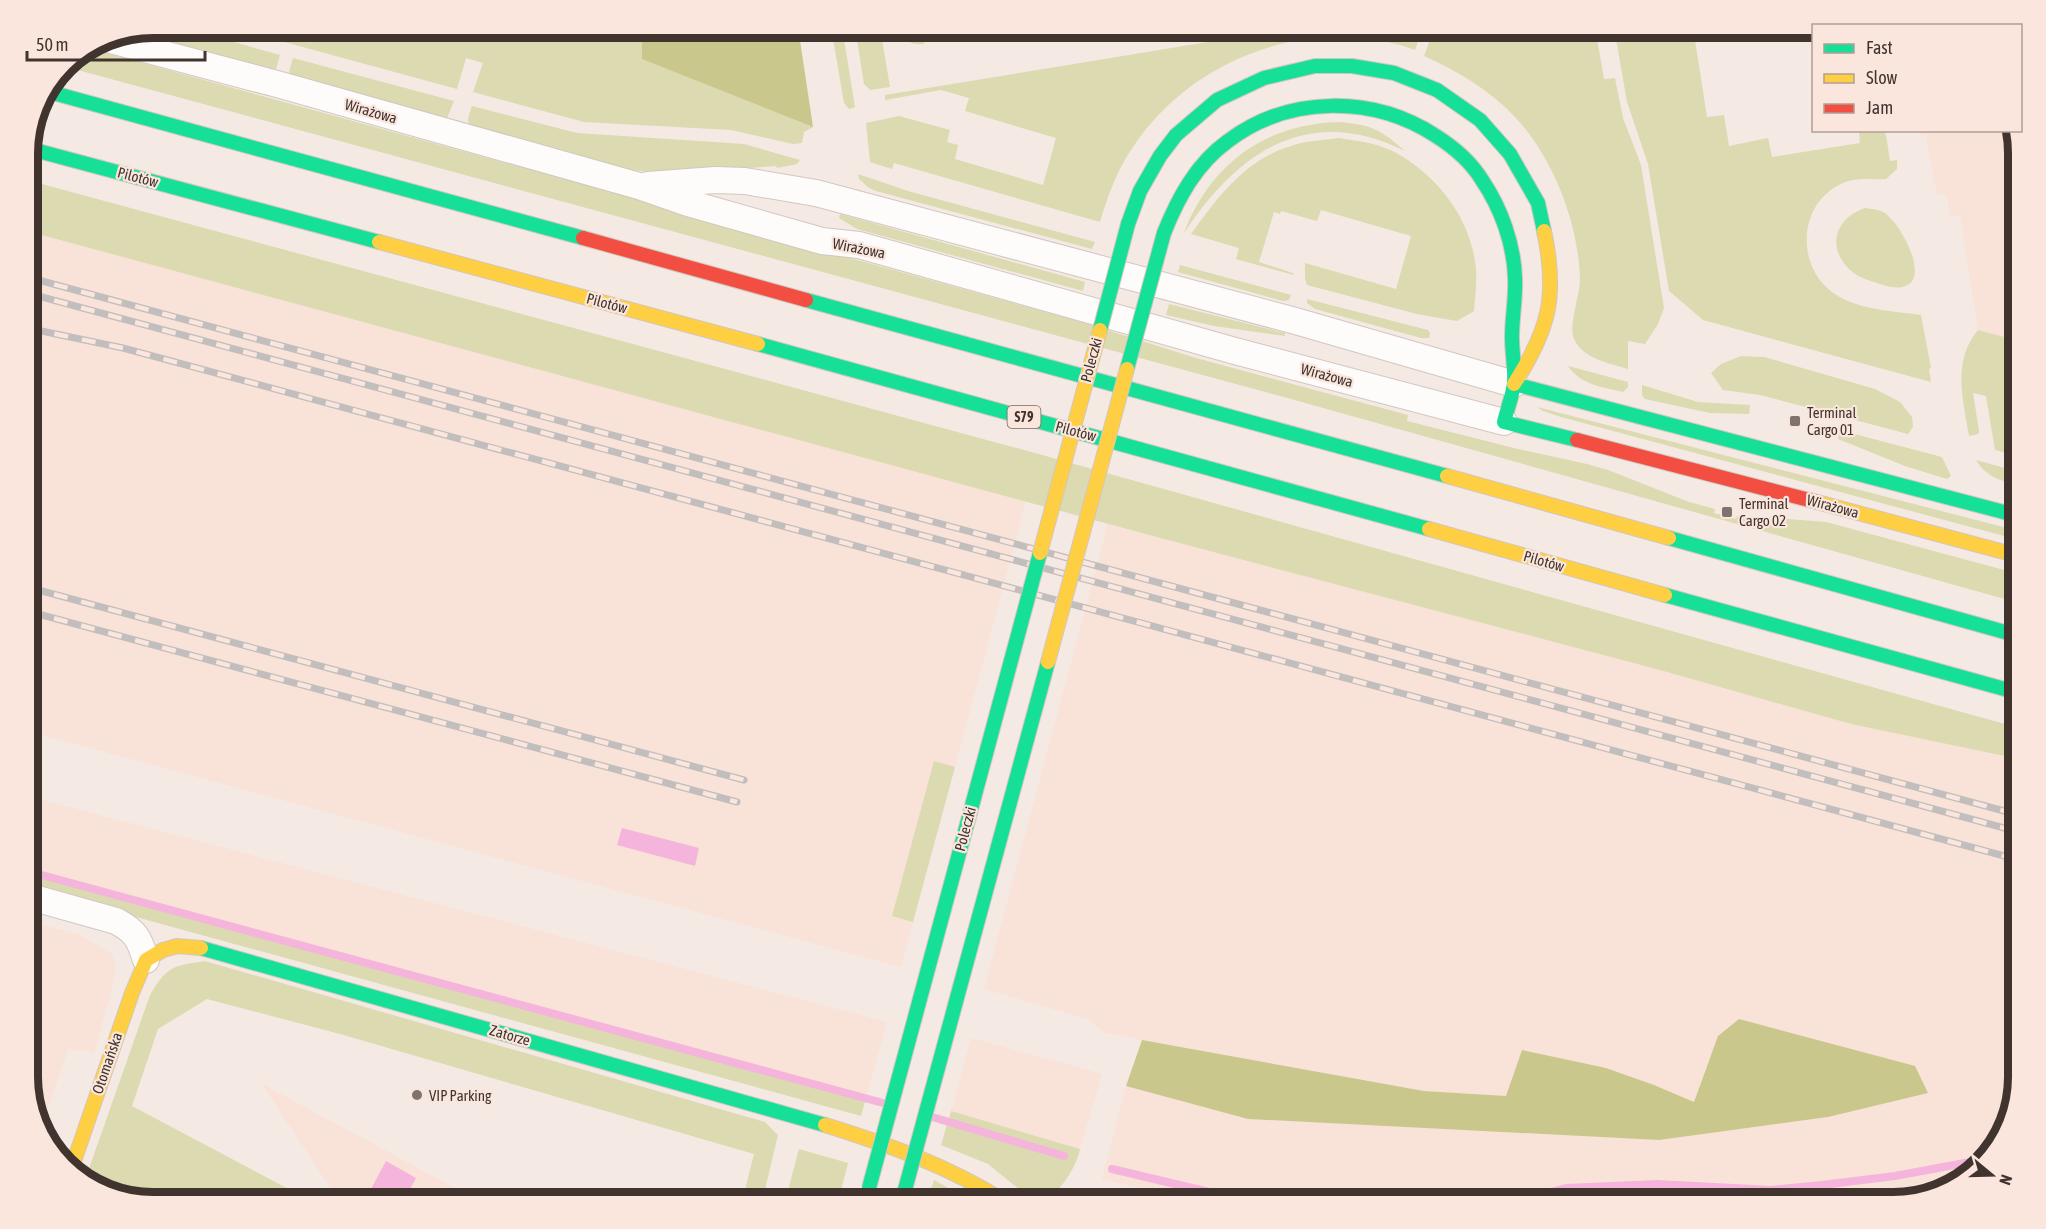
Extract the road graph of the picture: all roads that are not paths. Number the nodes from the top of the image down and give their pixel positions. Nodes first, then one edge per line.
1 (119, 42) edge
2 (54, 93) edge
3 (38, 151) edge
4 (639, 186) junction
5 (1514, 384) junction
6 (1504, 422) junction
7 (2008, 513) edge
8 (2008, 553) edge
9 (2008, 633) edge
10 (2008, 690) edge
11 (38, 899) edge
12 (147, 960) junction
13 (74, 1161) edge
14 (868, 1192) edge
15 (905, 1192) edge
16 (988, 1192) edge

1 - 4 street, Wirażowa
2 - 9 main road
3 - 10 main road, Pilotów / S79
4 - 5 street, Wirażowa
4 - 6 street, Wirażowa
5 - 6 main road, Poleczki
5 - 7 main road, Wirażowa
5 - 14 main road, Poleczki, bridge
5 - 15 main road, Poleczki, bridge
6 - 8 main road, Wirażowa
11 - 12 street
12 - 13 main road, Otomańska
12 - 16 main road, Zatorze

